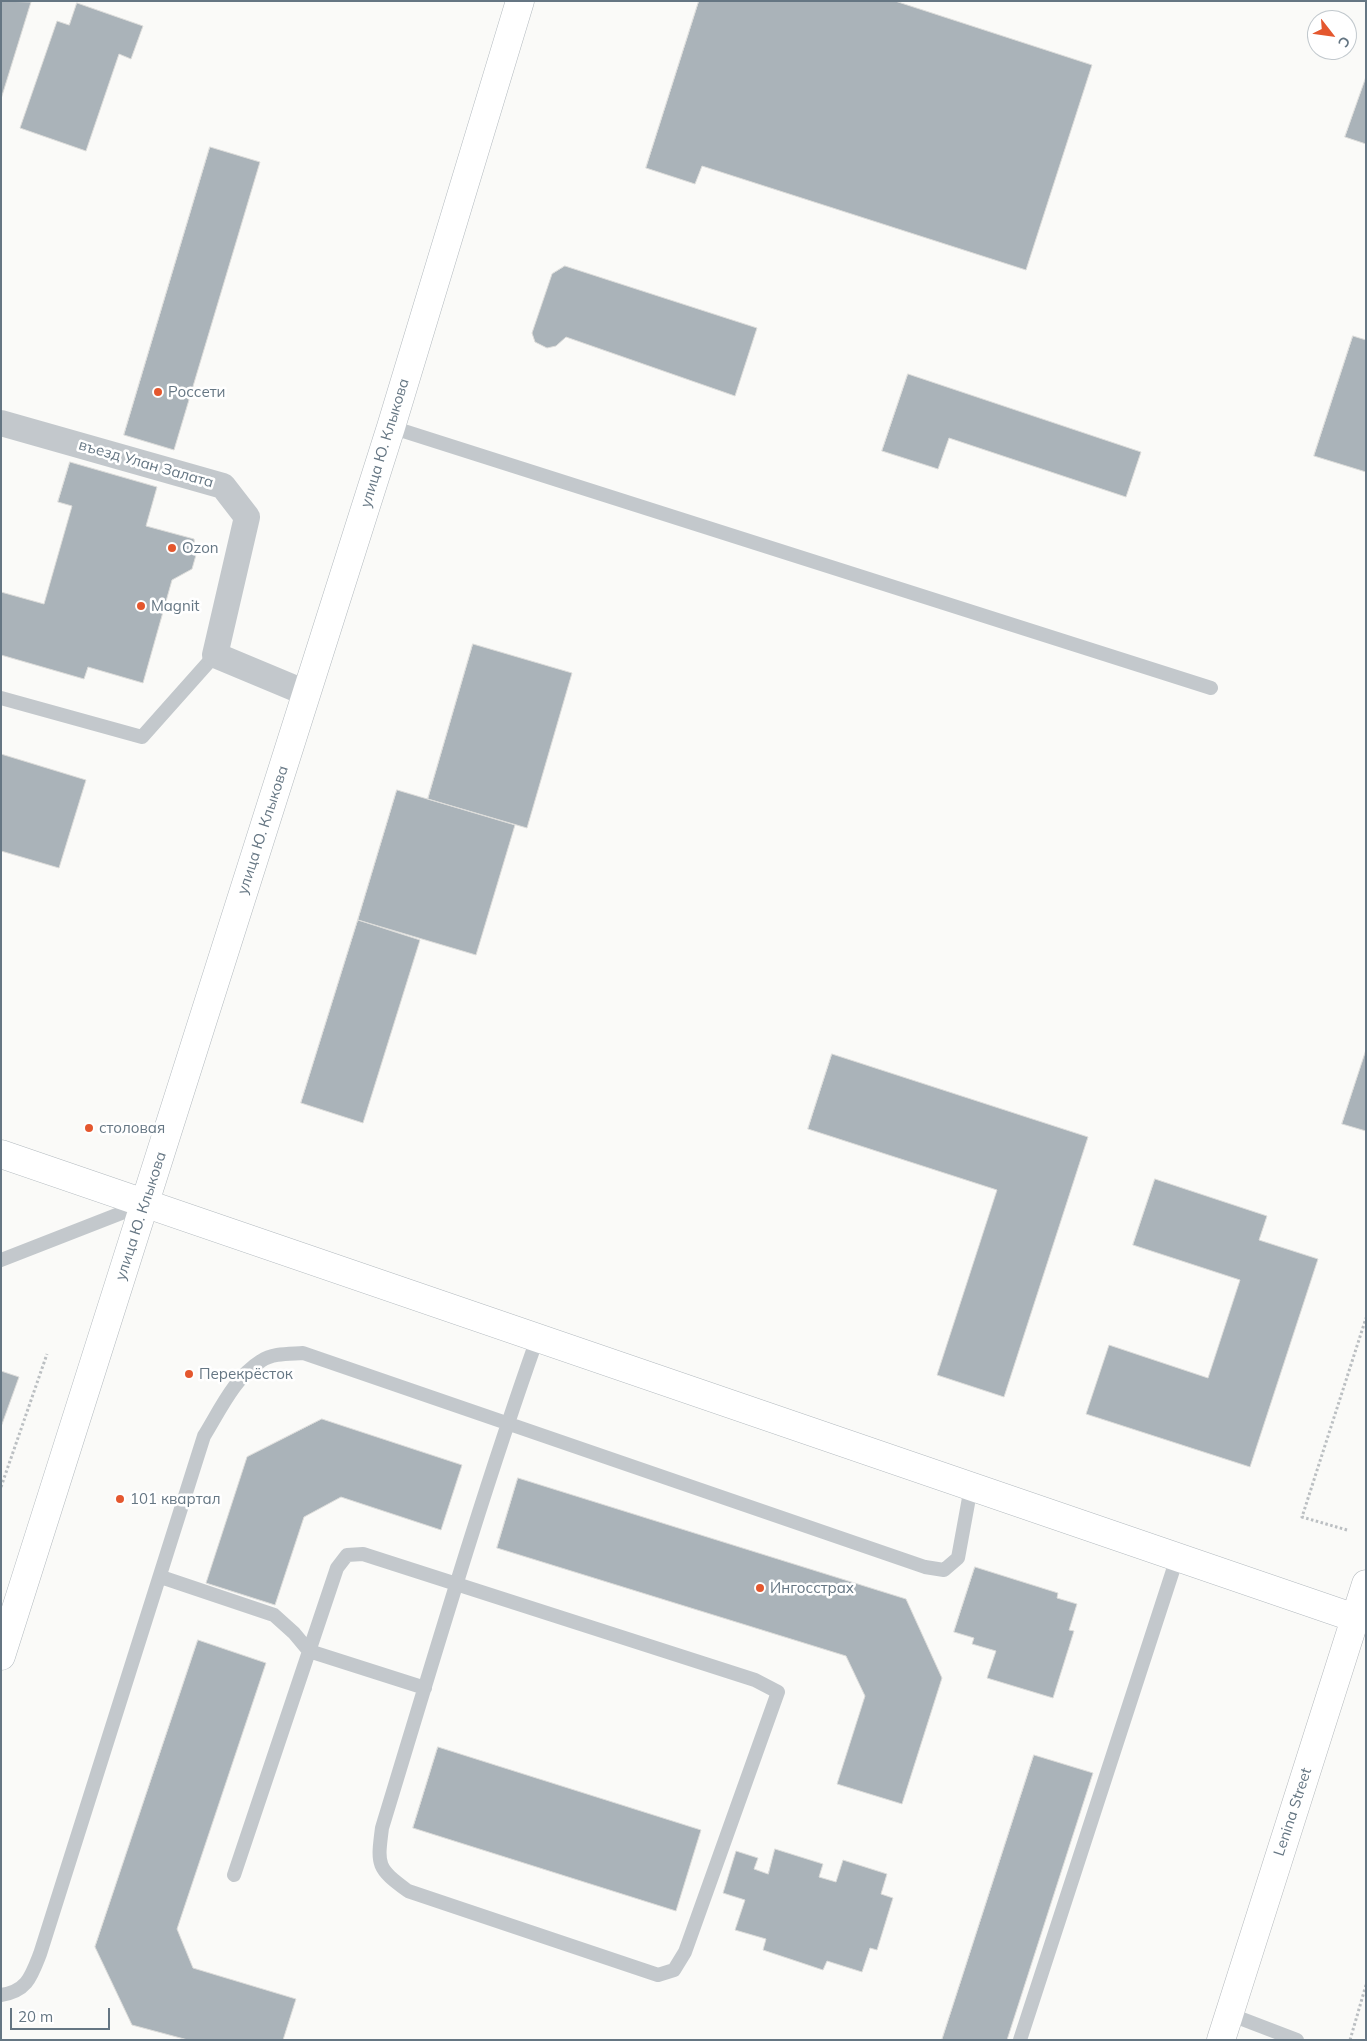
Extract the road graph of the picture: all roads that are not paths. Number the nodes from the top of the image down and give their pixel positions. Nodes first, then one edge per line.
1 (520, 1) edge
2 (1, 423) edge
3 (391, 427) junction
4 (215, 655) junction
5 (1211, 688) dead end
6 (306, 693) junction
7 (1, 698) edge
8 (1, 1154) edge
9 (145, 1204) junction
10 (1, 1260) edge
11 (537, 1339) junction
12 (507, 1424) junction
13 (971, 1487) junction
14 (1177, 1558) junction
15 (161, 1577) junction
16 (1366, 1584) edge
17 (457, 1585) junction
18 (1355, 1618) junction
19 (309, 1651) junction
20 (1, 1656) edge
21 (425, 1688) junction
22 (234, 1875) dead end
23 (1, 1995) edge
24 (1229, 2014) junction
25 (1020, 2040) edge
26 (1221, 2040) edge
27 (1297, 2040) edge

1 - 3 main road, улица Ю. Клыкова
2 - 4 street, въезд Улан Залата
3 - 5 lane
3 - 6 main road, улица Ю. Клыкова
4 - 6 street
4 - 7 lane
6 - 9 main road, улица Ю. Клыкова
8 - 9 main road
9 - 10 lane
9 - 11 main road
9 - 20 main road, улица Ю. Клыкова
11 - 12 lane
11 - 13 main road
12 - 13 lane
12 - 15 lane
12 - 17 lane
13 - 14 main road
14 - 18 main road
14 - 25 lane
15 - 19 lane
15 - 23 lane
16 - 18 main road, Lenina Street
17 - 19 lane
17 - 21 lane
17 - 21 lane
18 - 24 main road, Lenina Street
19 - 21 lane
19 - 22 lane
24 - 26 main road, Lenina Street
24 - 27 lane

